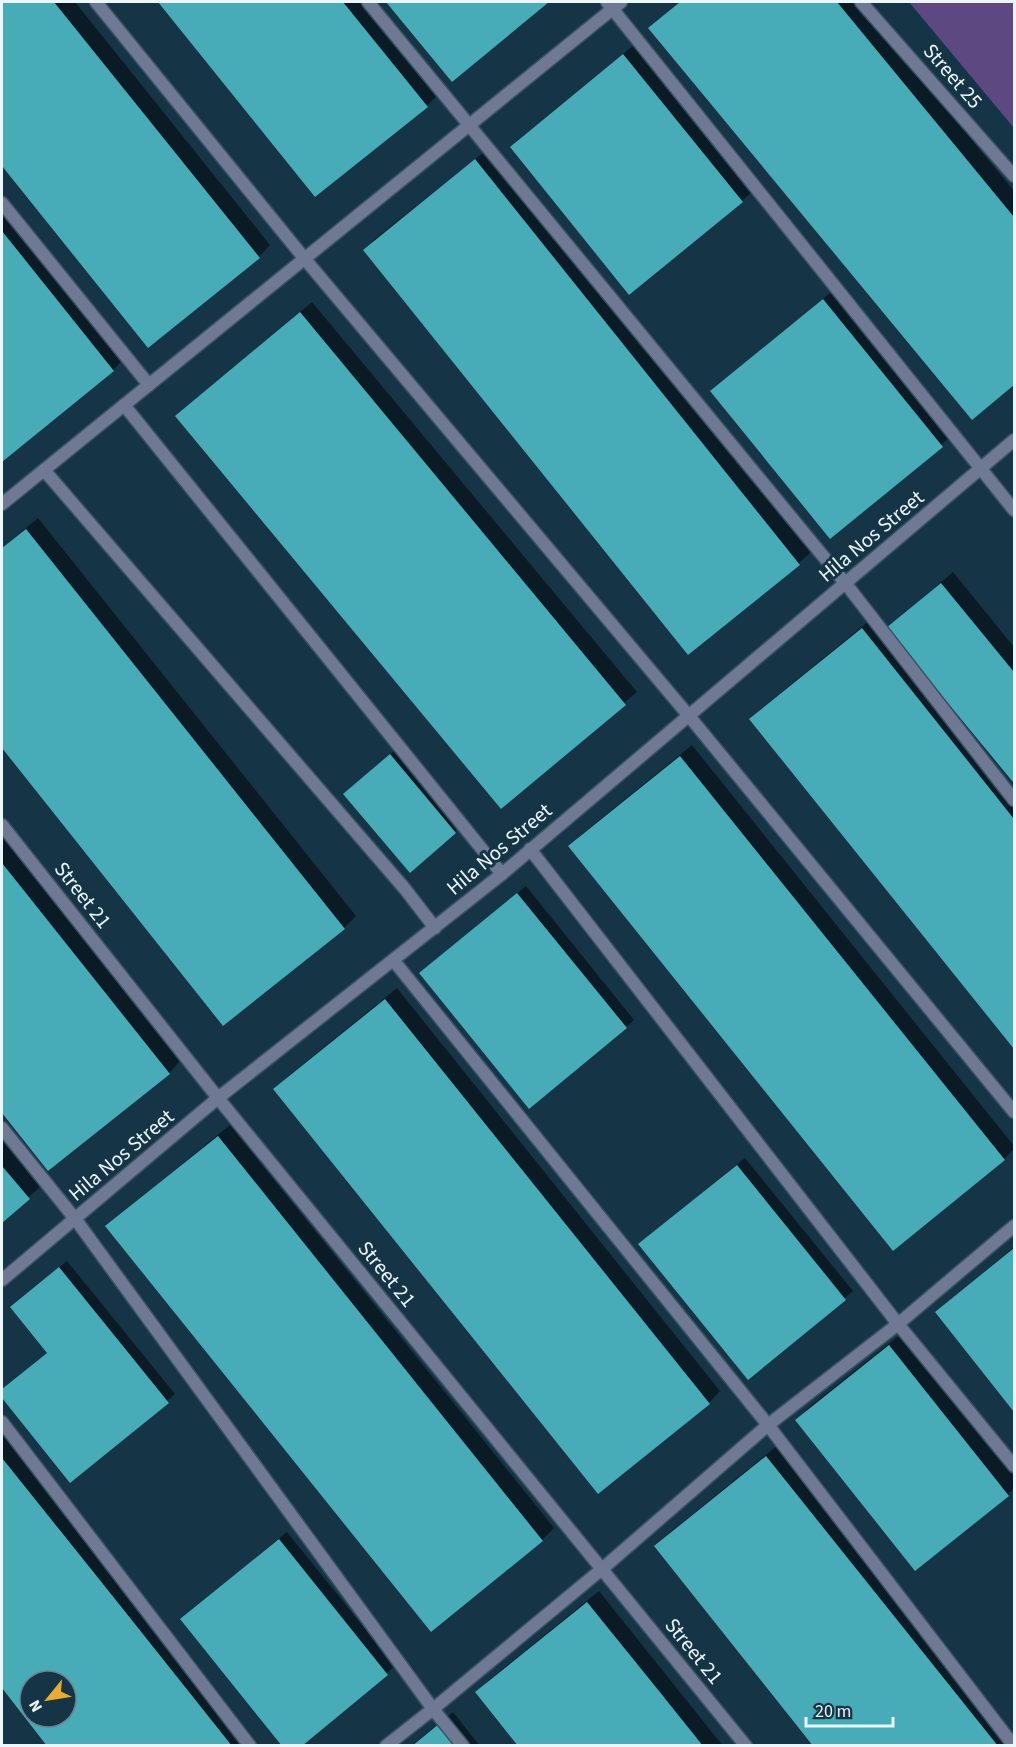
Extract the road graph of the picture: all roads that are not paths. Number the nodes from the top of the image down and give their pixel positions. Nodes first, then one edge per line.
1 (96, 2) edge
2 (368, 2) edge
3 (861, 2) edge
4 (614, 4) edge
5 (469, 126) junction
6 (1014, 176) edge
7 (2, 203) edge
8 (304, 258) junction
9 (149, 385) junction
10 (124, 405) junction
11 (1014, 440) edge
12 (980, 468) junction
13 (44, 470) junction
14 (3, 500) edge
15 (1014, 510) edge
16 (846, 584) junction
17 (689, 716) junction
18 (1014, 800) edge
19 (2, 825) edge
20 (531, 849) junction
21 (502, 874) junction
22 (435, 928) junction
23 (394, 961) junction
24 (218, 1098) junction
25 (1014, 1112) edge
26 (2, 1128) edge
27 (76, 1220) junction
28 (1014, 1226) edge
29 (2, 1280) edge
30 (898, 1324) junction
31 (2, 1422) edge
32 (768, 1425) junction
33 (1014, 1466) edge
34 (602, 1569) junction
35 (433, 1709) junction
36 (250, 1746) edge
37 (386, 1746) edge
38 (463, 1746) edge
39 (746, 1746) edge
40 (1014, 1746) edge

1 - 8 street
2 - 5 street
3 - 6 street, Street 25
4 - 5 street
4 - 12 street
5 - 8 street
5 - 16 street
7 - 9 street
8 - 9 street
8 - 17 street
9 - 10 street
10 - 13 street
10 - 21 street
11 - 12 street, Hila Nos Street
12 - 15 street
12 - 16 street, Hila Nos Street
13 - 14 street
13 - 22 street
16 - 17 street, Hila Nos Street
16 - 18 street
17 - 20 street, Hila Nos Street
17 - 25 street
19 - 24 street, Street 21
20 - 21 street, Hila Nos Street
20 - 30 street
21 - 22 street, Hila Nos Street
22 - 23 street, Hila Nos Street
23 - 24 street, Hila Nos Street
23 - 32 street
24 - 27 street, Hila Nos Street
24 - 34 street, Street 21
26 - 27 street
27 - 29 street, Hila Nos Street
27 - 35 street
28 - 30 street
30 - 32 street
30 - 33 street
31 - 36 street
32 - 34 street
32 - 40 street
34 - 35 street
34 - 39 street, Street 21
35 - 37 street
35 - 38 street

